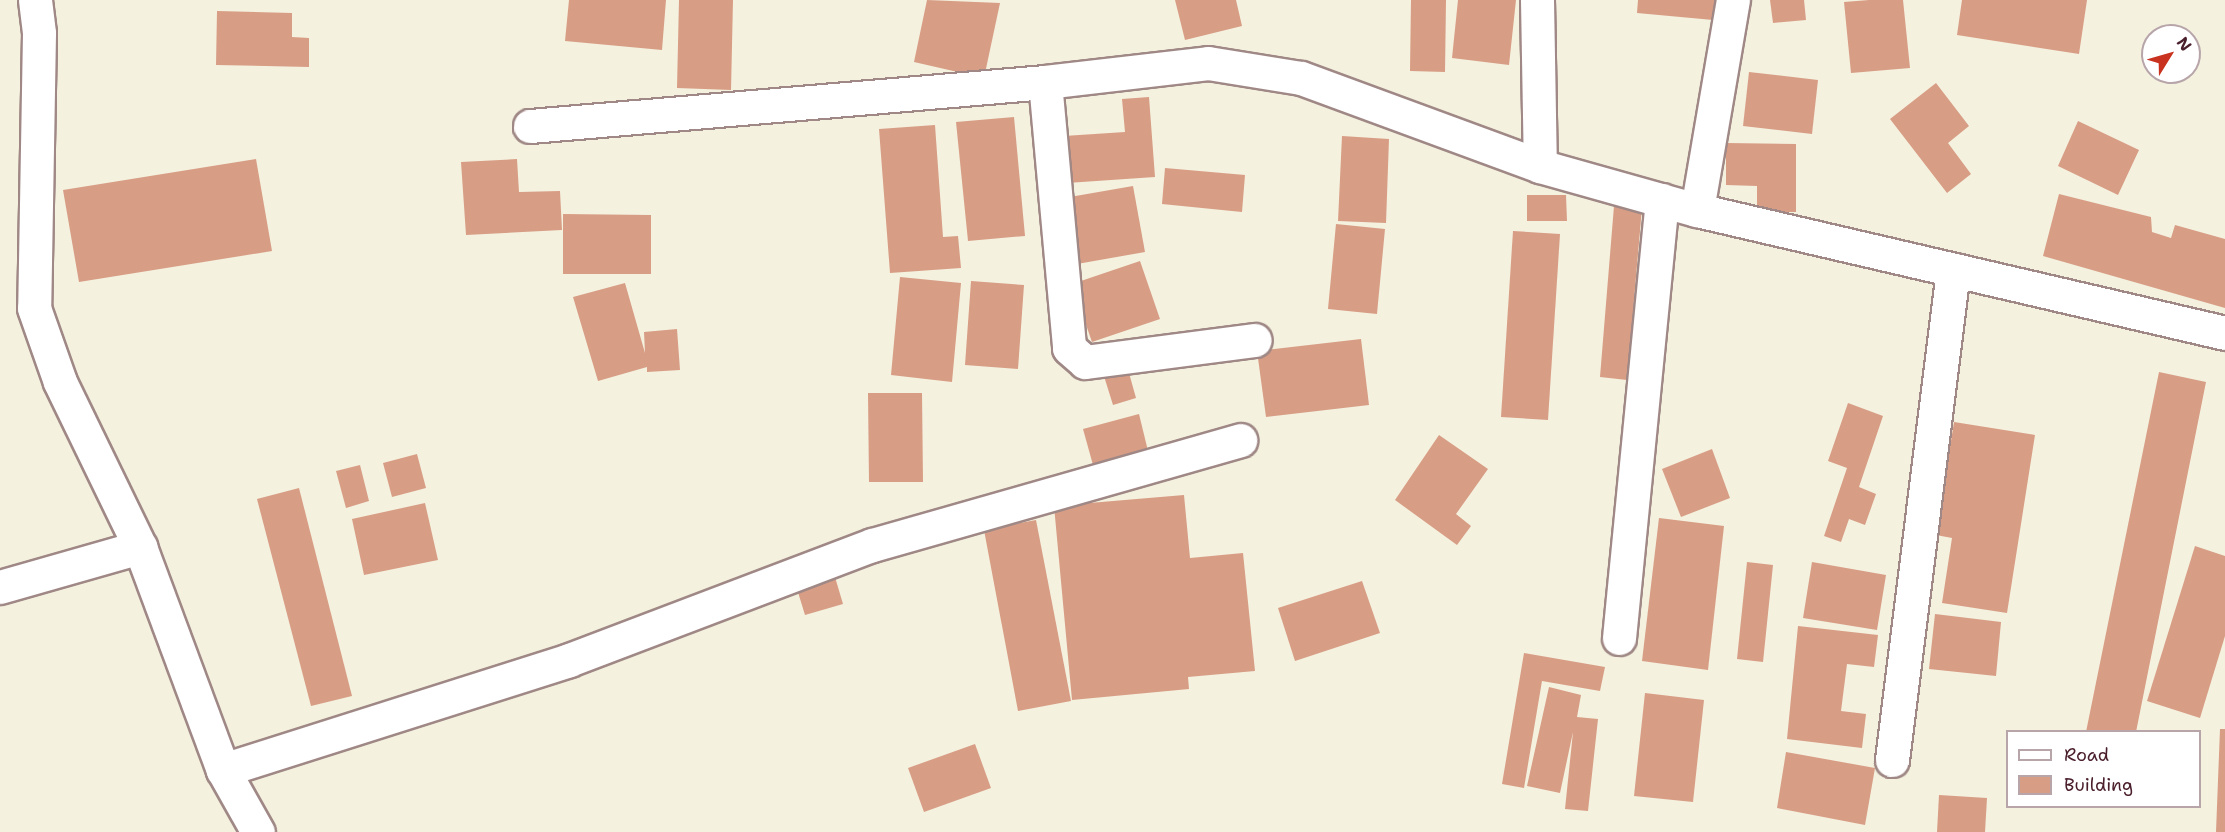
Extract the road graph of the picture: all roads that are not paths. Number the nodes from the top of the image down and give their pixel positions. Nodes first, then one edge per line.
1 (35, 0) edge
2 (1537, 0) edge
3 (1733, 0) edge
4 (1044, 82) junction
5 (530, 126) dead end
6 (1540, 166) junction
7 (1662, 200) junction
8 (1697, 210) junction
9 (1953, 270) junction
10 (2225, 333) edge
11 (1256, 340) dead end
12 (1240, 440) dead end
13 (141, 547) junction
14 (0, 587) edge
15 (1619, 638) dead end
16 (1892, 760) dead end
17 (222, 770) junction
18 (258, 832) edge

1 - 13 street
2 - 6 street
3 - 8 street
4 - 5 street
4 - 6 street
4 - 11 street
6 - 7 street
7 - 8 street
7 - 15 street
8 - 9 street
9 - 10 street
9 - 16 street
12 - 17 street
13 - 14 street
13 - 17 street
17 - 18 street

